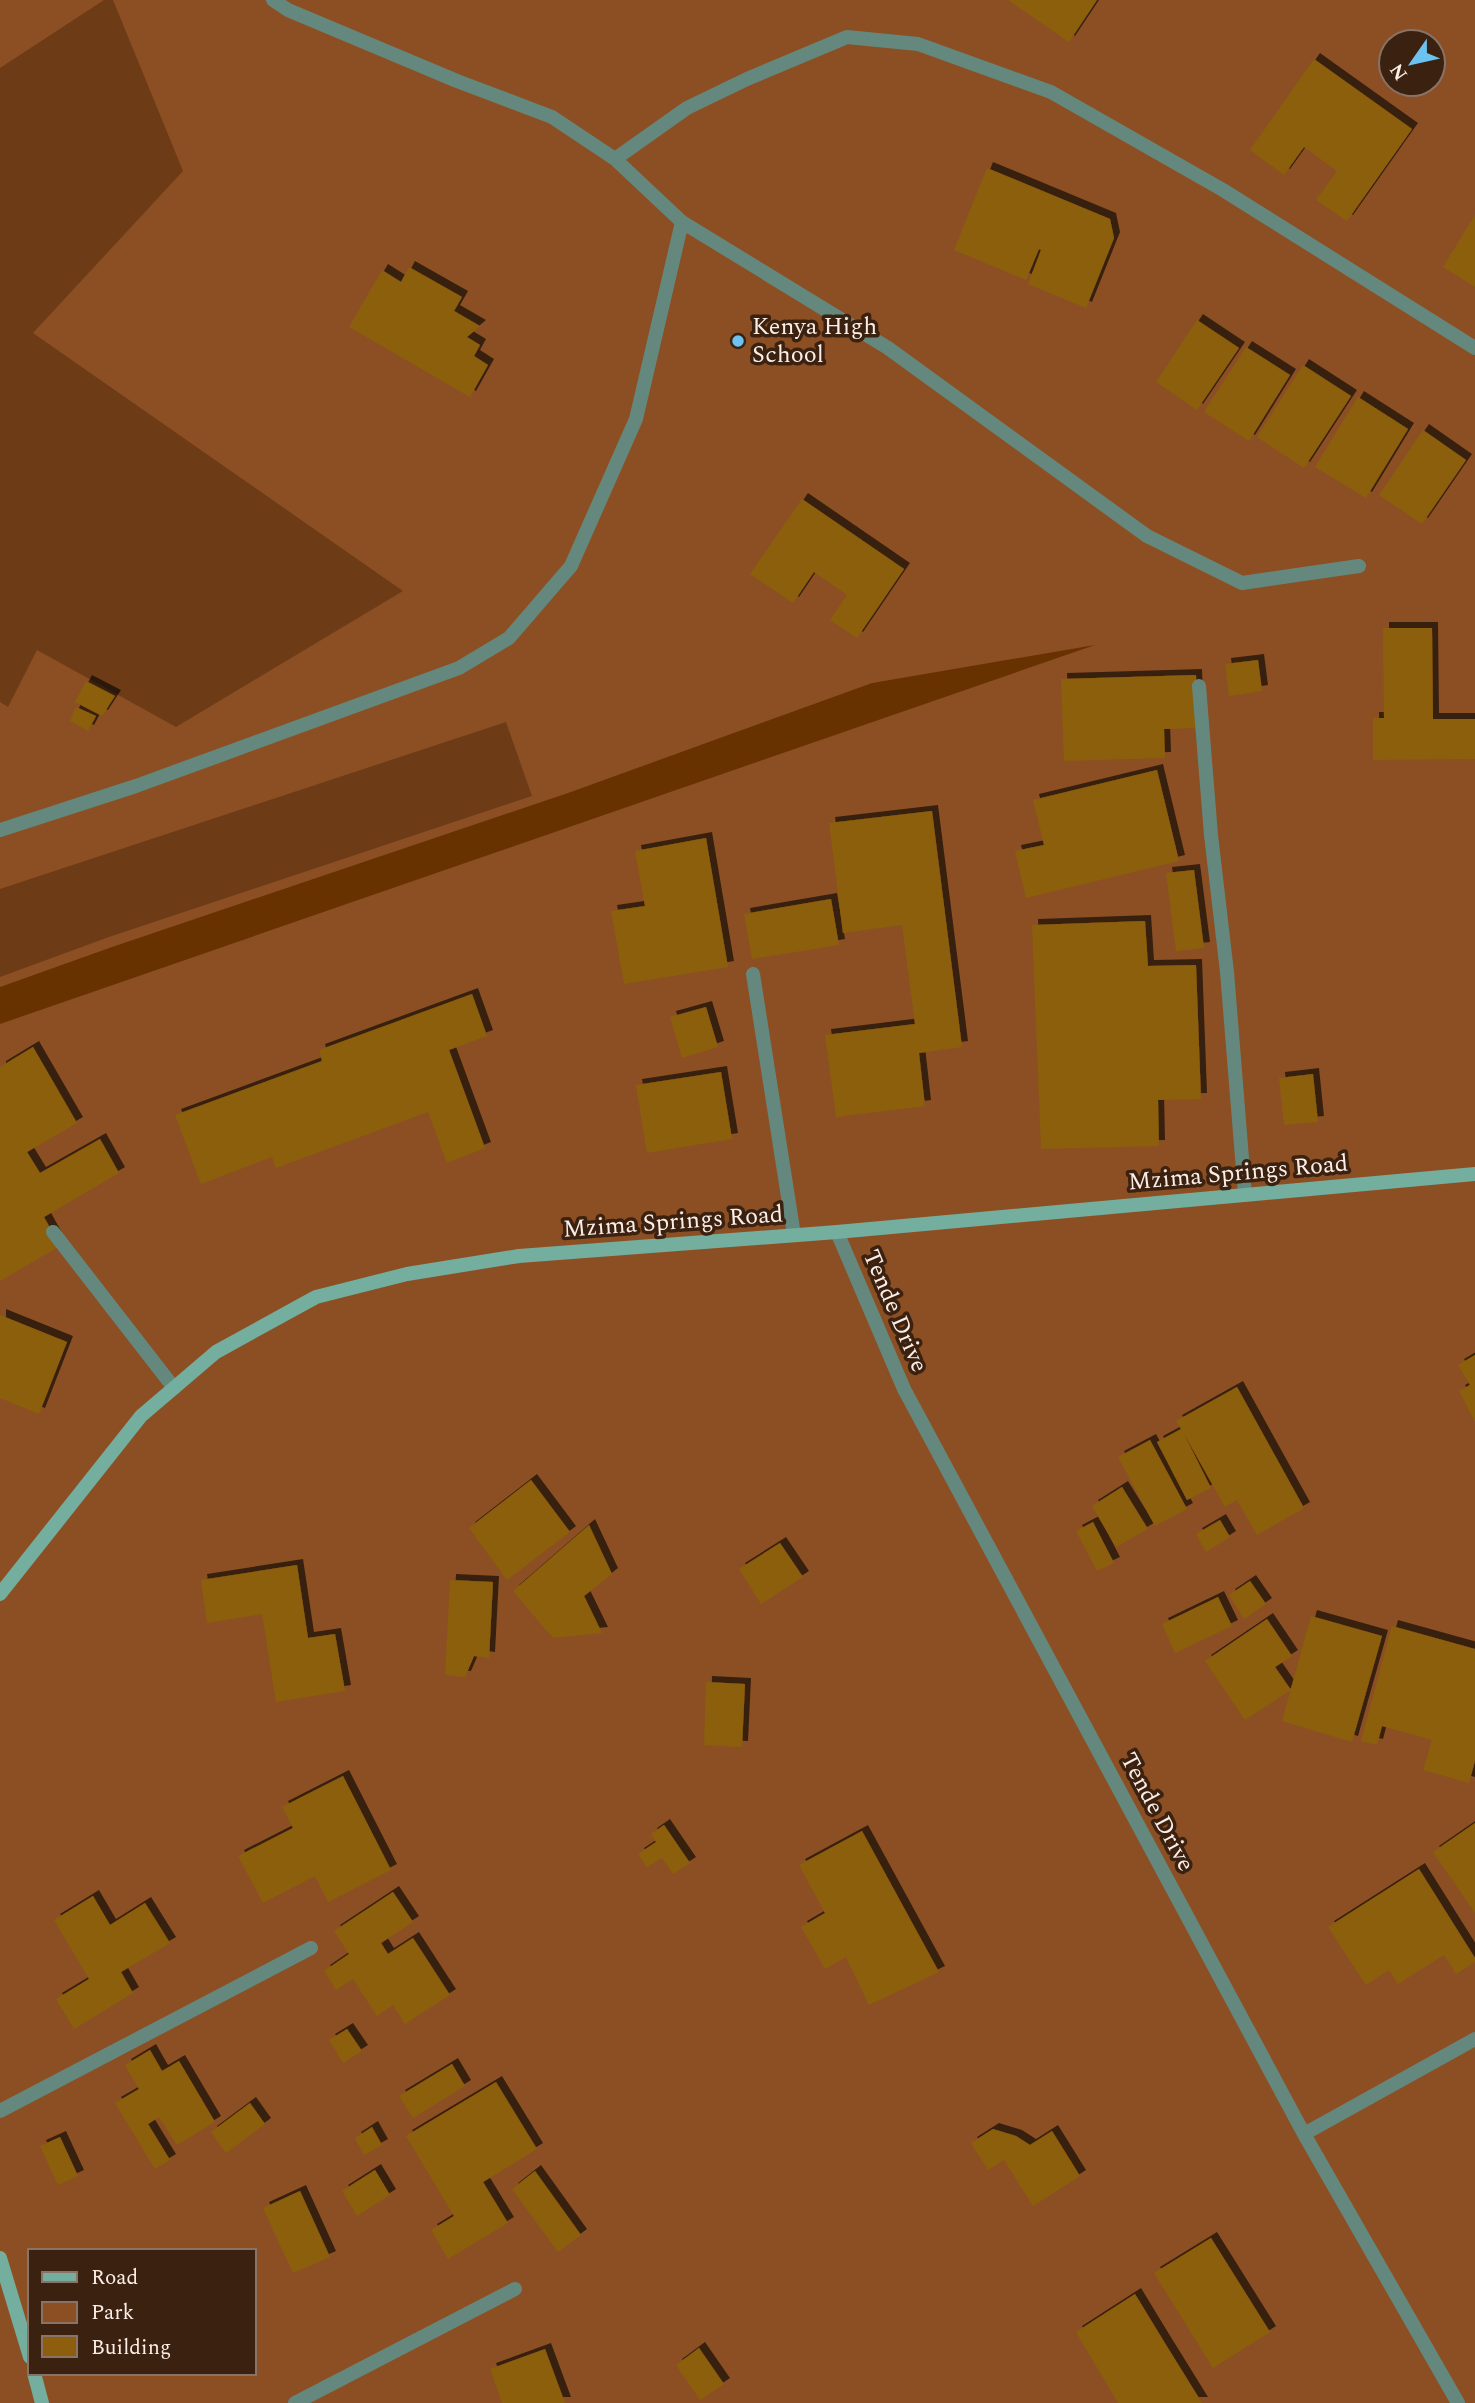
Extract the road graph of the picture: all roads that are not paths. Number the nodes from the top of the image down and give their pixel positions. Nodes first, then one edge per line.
1 (273, 0) edge
2 (615, 159) junction
3 (682, 222) junction
4 (1475, 348) edge
5 (1359, 566) dead end
6 (1199, 686) dead end
7 (0, 830) edge
8 (752, 974) dead end
9 (1475, 1174) edge
10 (1245, 1195) junction
11 (53, 1232) dead end
12 (837, 1232) junction
13 (794, 1236) junction
14 (174, 1388) junction
15 (0, 1594) edge
16 (312, 1948) dead end
17 (1475, 2039) edge
18 (0, 2111) edge
19 (1304, 2134) junction
20 (0, 2258) edge
21 (515, 2289) dead end
22 (28, 2350) edge
23 (35, 2375) edge
24 (42, 2403) edge
25 (295, 2403) edge
26 (1458, 2403) edge

1 - 2 street
2 - 3 street
2 - 4 street
3 - 5 street
3 - 7 street
6 - 10 street
8 - 13 street
9 - 10 street, Mzima Springs Road
10 - 12 street, Mzima Springs Road
11 - 14 street
12 - 13 street, Mzima Springs Road
12 - 19 street, Tende Drive
13 - 14 street, Mzima Springs Road
14 - 15 street, Mzima Springs Road
16 - 18 street
17 - 19 street
19 - 26 street, Tende Drive
20 - 22 street
21 - 25 street
23 - 24 street

